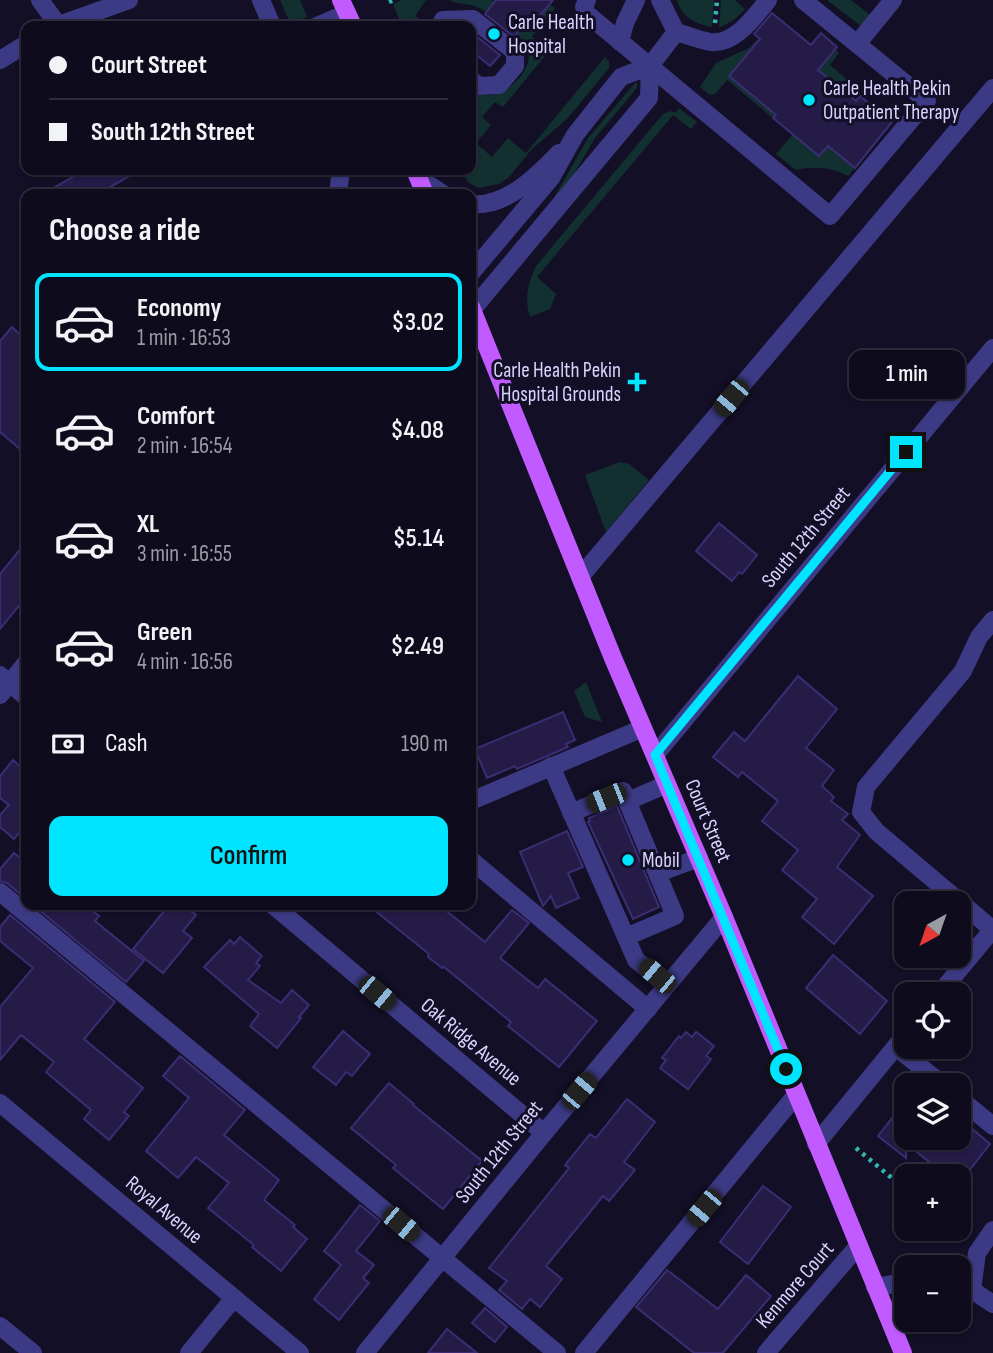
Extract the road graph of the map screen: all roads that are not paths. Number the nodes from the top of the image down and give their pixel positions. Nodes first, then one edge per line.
1 (40, 0) edge
2 (129, 0) edge
3 (261, 0) edge
4 (587, 0) edge
5 (636, 0) edge
6 (660, 0) edge
7 (768, 0) edge
8 (803, 0) edge
9 (892, 0) edge
10 (347, 13) edge
11 (54, 21) edge
12 (71, 21) edge
13 (270, 21) edge
14 (329, 21) edge
15 (442, 21) edge
16 (476, 21) edge
17 (476, 21) edge
18 (676, 32) junction
19 (621, 41) junction
20 (857, 44) junction
21 (21, 47) edge
22 (0, 60) edge
23 (650, 66) junction
24 (476, 84) edge
25 (993, 88) edge
26 (575, 135) junction
27 (476, 204) edge
28 (476, 267) edge
29 (476, 303) edge
30 (476, 321) edge
31 (993, 348) edge
32 (580, 577) junction
33 (993, 620) edge
34 (21, 668) edge
35 (3, 685) edge
36 (21, 694) edge
37 (643, 728) junction
38 (655, 755) junction
39 (551, 766) junction
40 (667, 784) junction
41 (476, 799) edge
42 (628, 801) junction
43 (571, 813) junction
44 (699, 858) junction
45 (476, 864) edge
46 (658, 873) junction
47 (0, 892) edge
48 (21, 909) edge
49 (22, 910) edge
50 (279, 910) edge
51 (724, 917) junction
52 (993, 929) edge
53 (626, 937) junction
54 (949, 982) edge
55 (667, 985) junction
56 (648, 1009) junction
57 (894, 1048) edge
58 (919, 1059) edge
59 (932, 1073) edge
60 (796, 1095) junction
61 (0, 1103) edge
62 (971, 1108) edge
63 (993, 1126) edge
64 (544, 1133) junction
65 (816, 1143) junction
66 (993, 1230) edge
67 (858, 1246) junction
68 (442, 1258) junction
69 (971, 1271) edge
70 (894, 1284) edge
71 (875, 1287) junction
72 (971, 1290) edge
73 (234, 1298) junction
74 (993, 1304) edge
75 (0, 1326) edge
76 (33, 1353) edge
77 (188, 1353) edge
78 (300, 1353) edge
79 (365, 1353) edge
80 (557, 1353) edge
81 (584, 1353) edge
82 (766, 1353) edge
83 (903, 1353) edge

1 - 11 street
2 - 12 street
3 - 13 street
4 - 19 street
5 - 19 street
6 - 18 street
7 - 18 street
8 - 20 street
9 - 20 street
10 - 14 street
15 - 17 street
16 - 24 street
18 - 23 street
19 - 23 street
20 - 23 street
21 - 22 street
23 - 26 street
23 - 29 street
25 - 32 street
26 - 27 street
26 - 28 street
30 - 32 main road, Court Street
31 - 38 street, South 12th Street
32 - 37 main road, Court Street
33 - 52 street
34 - 35 street
35 - 36 street
37 - 38 main road, Court Street
37 - 39 street
38 - 40 main road, Court Street
39 - 41 street
39 - 43 street
40 - 42 street
40 - 44 main road, Court Street
42 - 43 street
42 - 46 street
43 - 53 street
44 - 46 street
44 - 51 main road, Court Street
45 - 56 street
46 - 53 street
47 - 48 street
49 - 68 street
50 - 64 street, Oak Ridge Avenue
51 - 55 street, South 12th Street
51 - 60 main road, Court Street
52 - 54 street
53 - 55 street
55 - 56 street, South 12th Street
56 - 64 street, South 12th Street
57 - 65 street
58 - 59 street
60 - 65 main road, Court Street
60 - 81 street
61 - 73 street, Royal Avenue
62 - 63 street
64 - 68 street, South 12th Street
65 - 67 main road, Court Street
66 - 69 street
67 - 71 main road, Court Street
67 - 82 street, Kenmore Court
68 - 79 street, South 12th Street
68 - 80 street
70 - 71 street
71 - 83 main road, Court Street
72 - 74 street
73 - 77 street
73 - 78 street, Royal Avenue
75 - 76 street

